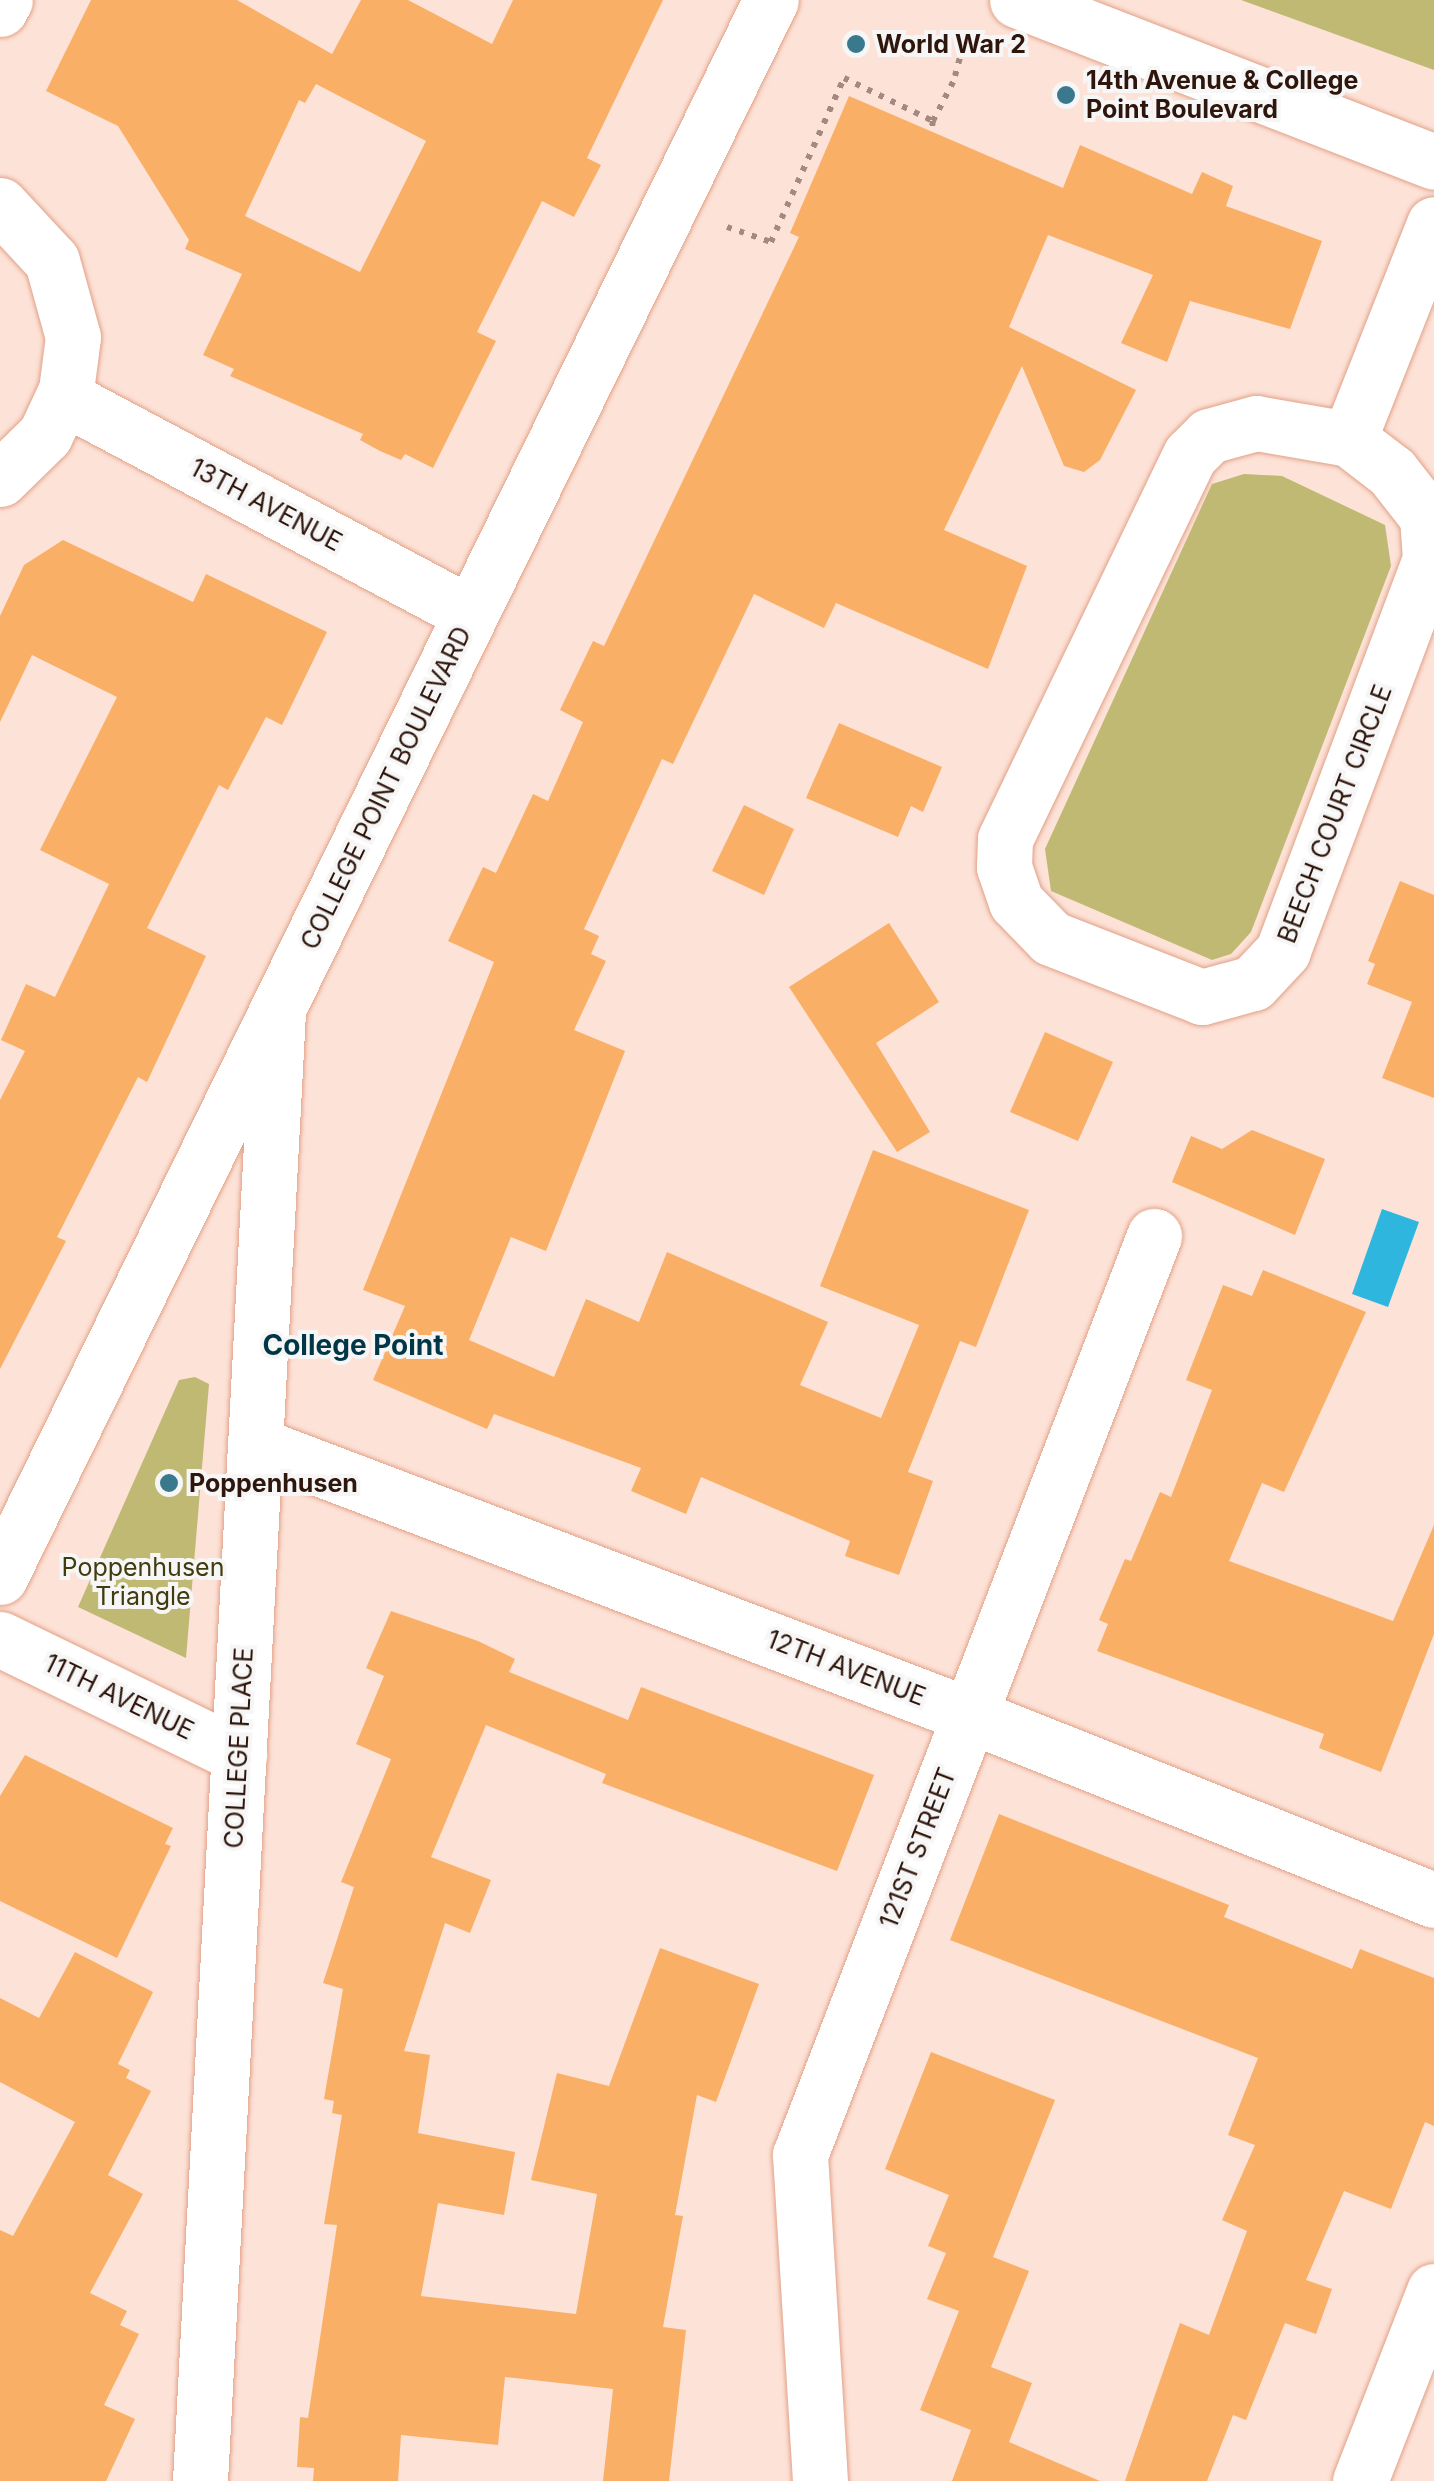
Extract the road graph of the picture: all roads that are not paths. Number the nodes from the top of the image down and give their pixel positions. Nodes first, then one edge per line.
1 (4, 0) edge
2 (771, 0) edge
3 (1017, 0) edge
4 (0, 9) edge
5 (1434, 162) edge
6 (0, 205) edge
7 (1434, 224) edge
8 (62, 397) junction
9 (1349, 439) junction
10 (0, 479) edge
11 (470, 613) junction
12 (278, 1014) junction
13 (1154, 1236) dead end
14 (255, 1444) junction
15 (0, 1577) edge
16 (0, 1639) edge
17 (969, 1715) junction
18 (239, 1755) junction
19 (1434, 1900) edge
20 (1434, 2291) edge
21 (200, 2481) edge
22 (820, 2481) edge
23 (1360, 2481) edge

1 - 4 street
2 - 11 street, COLLEGE POINT BOULEVARD
3 - 5 street
6 - 8 street
7 - 9 street
8 - 10 street
8 - 11 street, 13TH AVENUE
9 - 9 street, BEECH COURT CIRCLE
11 - 12 street, COLLEGE POINT BOULEVARD
12 - 14 street, COLLEGE PLACE
12 - 15 street, COLLEGE POINT BOULEVARD
13 - 17 street, 121ST STREET
14 - 17 street, 12TH AVENUE
14 - 18 street, COLLEGE PLACE
16 - 18 street, 11TH AVENUE
17 - 19 street, 12TH AVENUE
17 - 22 street, 121ST STREET
18 - 21 street, COLLEGE PLACE
20 - 23 street

